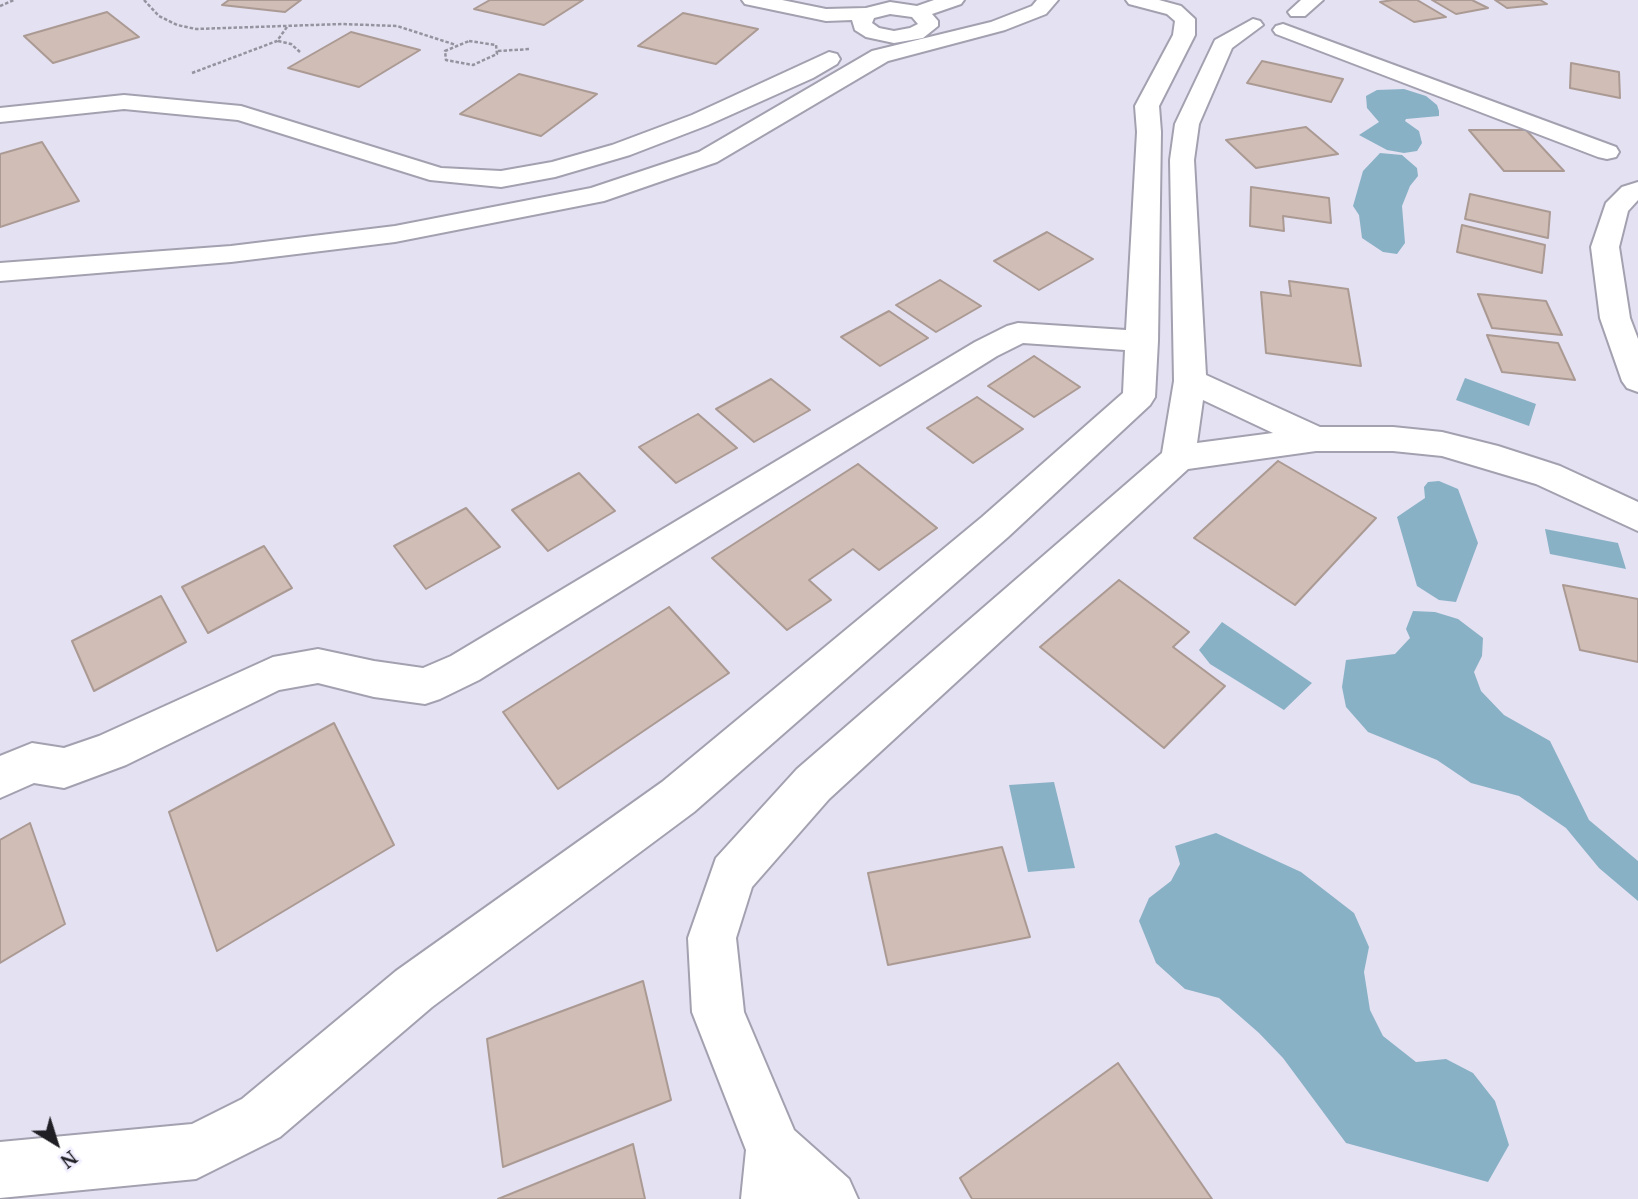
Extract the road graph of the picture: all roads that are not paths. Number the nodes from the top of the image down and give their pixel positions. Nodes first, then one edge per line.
1 (752, 0) edge
2 (954, 0) edge
3 (1048, 0) edge
4 (1136, 0) edge
5 (1276, 4) dead end
6 (1305, 10) edge
7 (918, 12) junction
8 (869, 24) junction
9 (1283, 30) junction
10 (0, 114) edge
11 (1619, 145) junction
12 (1638, 182) edge
13 (1638, 190) edge
14 (0, 272) edge
15 (1143, 341) junction
16 (1190, 381) junction
17 (1638, 381) edge
18 (1316, 439) junction
19 (1178, 458) junction
20 (1638, 517) edge
21 (0, 778) edge
22 (0, 1170) edge
23 (772, 1174) edge
24 (829, 1199) edge

1 - 8 street
2 - 7 street
3 - 14 street
4 - 15 street
5 - 6 street
6 - 9 street
6 - 11 street
7 - 8 street
7 - 8 street
8 - 10 street
9 - 11 street
9 - 16 street
11 - 12 street
13 - 17 street
15 - 21 street
15 - 22 street
16 - 18 street
16 - 19 street
18 - 19 street
18 - 20 street
19 - 23 street
23 - 24 street

